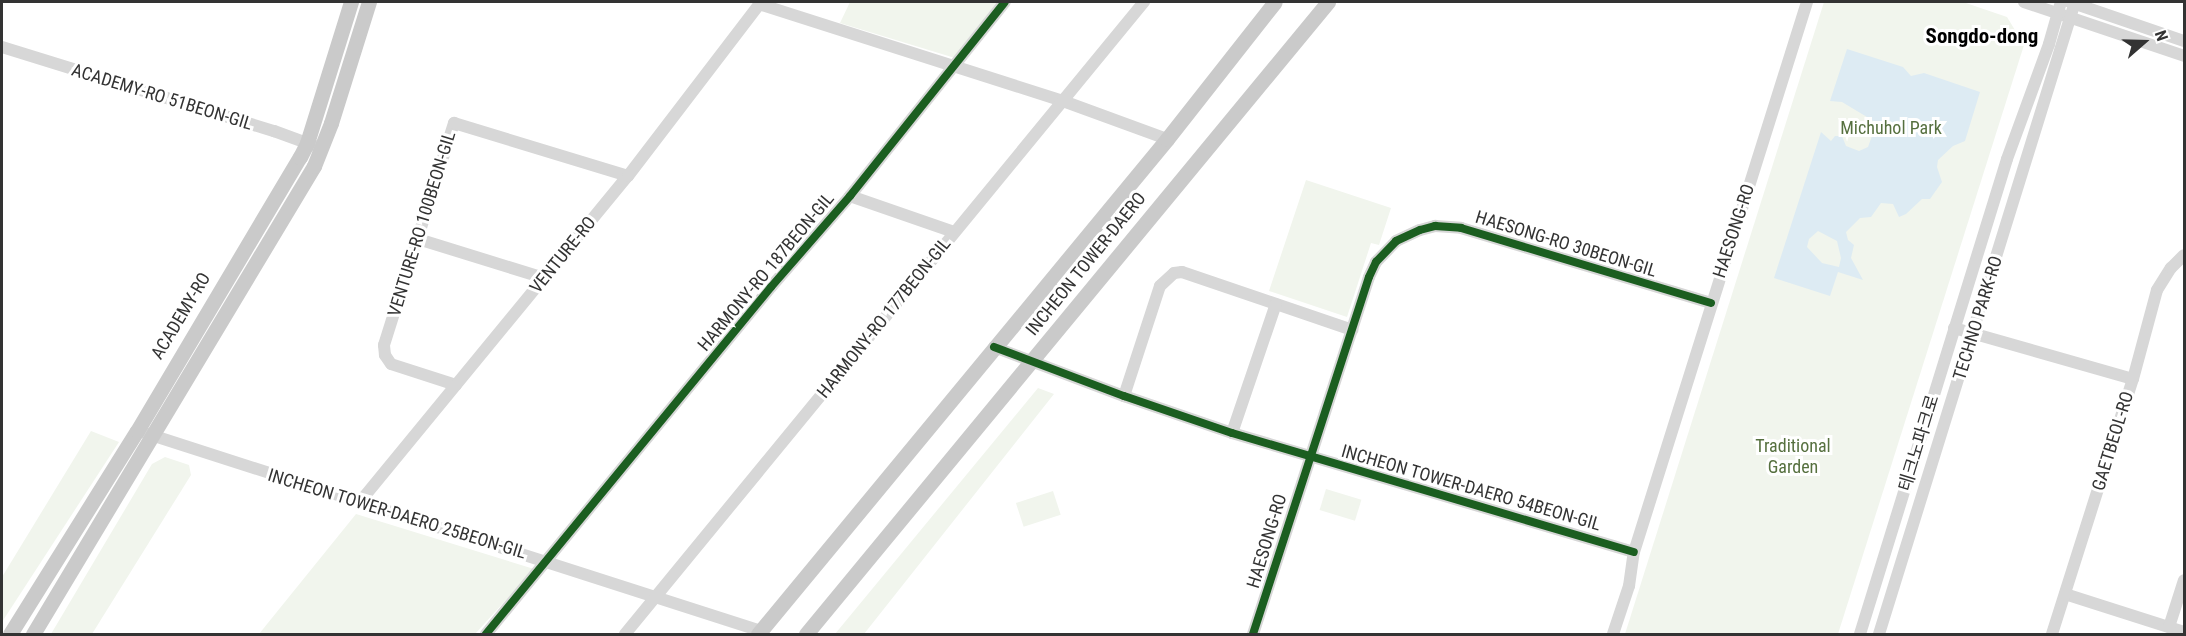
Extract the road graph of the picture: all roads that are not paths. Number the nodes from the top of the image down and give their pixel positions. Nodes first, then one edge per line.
1 (351, 2) edge
2 (369, 2) edge
3 (1005, 2) edge
4 (1143, 2) edge
5 (1275, 2) edge
6 (1328, 2) edge
7 (1807, 2) edge
8 (2024, 2) edge
9 (760, 3) edge
10 (2068, 4) edge
11 (2070, 17) junction
12 (2184, 41) edge
13 (2, 47) edge
14 (2184, 56) edge
15 (953, 65) junction
16 (1063, 101) junction
17 (1167, 140) junction
18 (307, 143) junction
19 (322, 149) junction
20 (628, 176) junction
21 (850, 196) junction
22 (954, 232) junction
23 (418, 239) junction
24 (2184, 255) edge
25 (544, 278) junction
26 (1711, 303) junction
27 (1276, 304) junction
28 (1954, 328) junction
29 (1352, 330) junction
30 (1973, 334) junction
31 (993, 347) junction
32 (1033, 362) junction
33 (2133, 379) junction
34 (456, 385) junction
35 (1124, 396) junction
36 (137, 431) junction
37 (1232, 433) junction
38 (154, 436) junction
39 (1309, 456) junction
40 (359, 503) junction
41 (1634, 552) junction
42 (548, 561) junction
43 (2184, 580) edge
44 (2065, 594) junction
45 (657, 596) junction
46 (2169, 627) junction
47 (2184, 632) edge
48 (759, 633) edge
49 (10, 634) edge
50 (33, 634) edge
51 (486, 634) edge
52 (625, 634) edge
53 (806, 634) edge
54 (1253, 634) edge
55 (1613, 634) edge
56 (1860, 634) edge
57 (1880, 634) edge
58 (2052, 634) edge

1 - 18 main road, ACADEMY-RO
2 - 19 main road, ACADEMY-RO
3 - 15 street, HARMONY-RO 187BEON-GIL
4 - 16 street, HARMONY-RO 177BEON-GIL
5 - 17 main road, INCHEON TOWER-DAERO
6 - 32 main road, INCHEON TOWER-DAERO
7 - 26 street, HAESONG-RO
8 - 10 street
9 - 15 street
9 - 20 street, VENTURE-RO
10 - 11 street
10 - 12 street
10 - 28 street, 테크노파크로
11 - 14 street
11 - 30 street, TECHNO PARK-RO
13 - 18 street, ACADEMY-RO 51BEON-GIL
15 - 16 street
15 - 21 street, HARMONY-RO 187BEON-GIL
16 - 17 street
16 - 22 street, HARMONY-RO 177BEON-GIL
17 - 31 main road, INCHEON TOWER-DAERO
18 - 19 street, ACADEMY-RO 51BEON-GIL
18 - 36 main road, ACADEMY-RO
19 - 38 main road, ACADEMY-RO
20 - 23 street, VENTURE-RO 100BEON-GIL
20 - 25 street, VENTURE-RO
21 - 22 street
21 - 42 street, HARMONY-RO 187BEON-GIL
22 - 45 street, HARMONY-RO 177BEON-GIL
23 - 25 street
23 - 34 street, VENTURE-RO 100BEON-GIL
24 - 33 street, GAETBEOL-RO
25 - 34 street, VENTURE-RO
26 - 29 street, HAESONG-RO 30BEON-GIL
26 - 41 street, HAESONG-RO
27 - 29 street
27 - 35 street
27 - 37 street
28 - 30 street
28 - 56 street, 테크노파크로
29 - 39 street, HAESONG-RO 30BEON-GIL
30 - 33 street
30 - 57 street, TECHNO PARK-RO
31 - 32 street, INCHEON TOWER-DAERO 54BEON-GIL
31 - 48 main road, INCHEON TOWER-DAERO
32 - 35 street, INCHEON TOWER-DAERO 54BEON-GIL
32 - 53 main road, INCHEON TOWER-DAERO
33 - 44 street, GAETBEOL-RO
34 - 40 street, VENTURE-RO
35 - 37 street, INCHEON TOWER-DAERO 54BEON-GIL
36 - 38 street, INCHEON TOWER-DAERO 25BEON-GIL
36 - 49 main road, ACADEMY-RO
37 - 39 street, INCHEON TOWER-DAERO 54BEON-GIL
38 - 40 street, INCHEON TOWER-DAERO 25BEON-GIL
38 - 50 main road, ACADEMY-RO
39 - 41 street, INCHEON TOWER-DAERO 54BEON-GIL
39 - 54 street, HAESONG-RO
40 - 42 street, INCHEON TOWER-DAERO 25BEON-GIL
41 - 55 street, HAESONG-RO
42 - 45 street, INCHEON TOWER-DAERO 25BEON-GIL
42 - 51 street, HARMONY-RO 187BEON-GIL
43 - 46 street
44 - 46 street
44 - 58 street, GAETBEOL-RO
45 - 48 street, INCHEON TOWER-DAERO 25BEON-GIL
45 - 52 street, HARMONY-RO 177BEON-GIL
46 - 47 street

